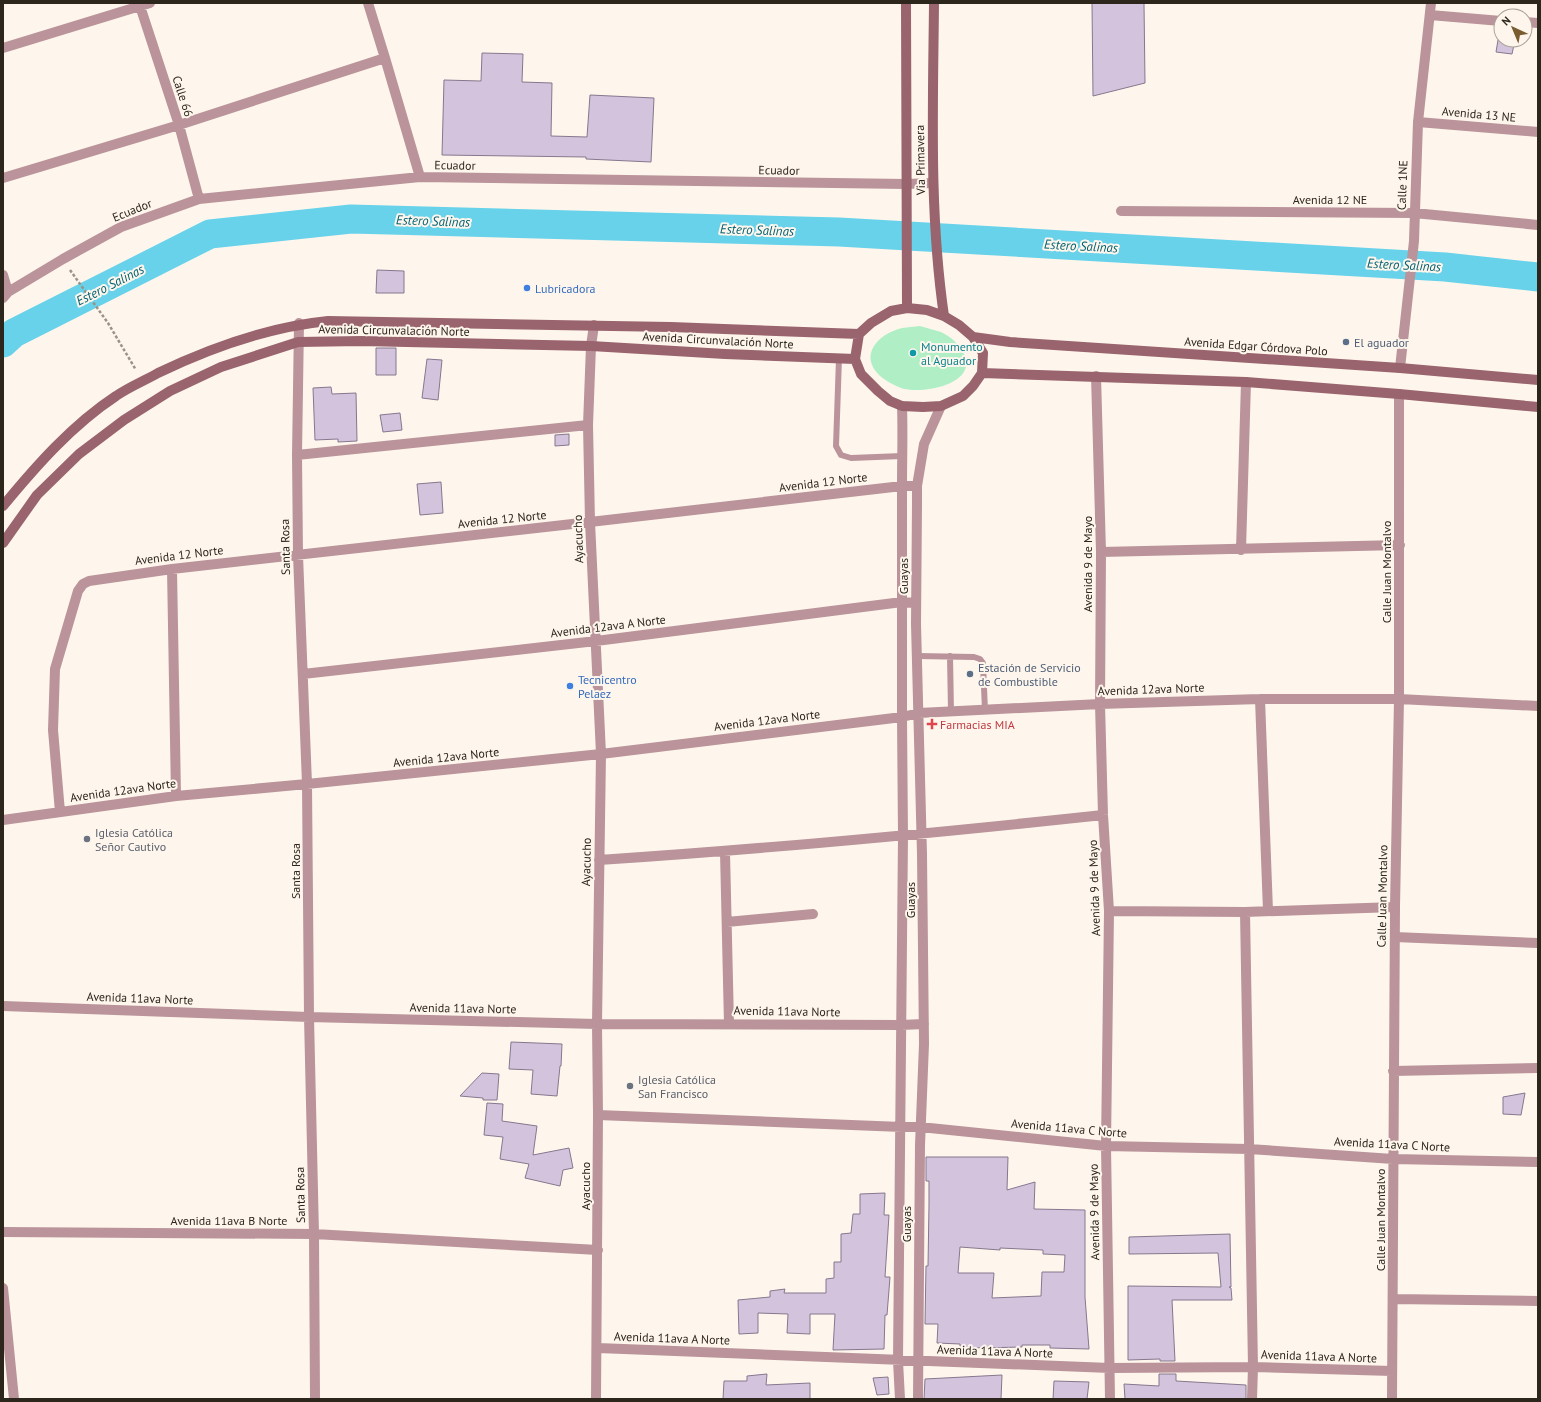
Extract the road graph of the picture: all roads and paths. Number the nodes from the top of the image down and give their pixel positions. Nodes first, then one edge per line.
1 (368, 3) edge
2 (906, 3) edge
3 (934, 3) edge
4 (1431, 3) edge
5 (143, 4) edge
6 (1430, 15) junction
7 (1493, 20) edge
8 (3, 48) edge
9 (385, 58) junction
10 (1418, 122) junction
11 (179, 125) junction
12 (1538, 132) edge
13 (420, 177) junction
14 (3, 178) edge
15 (933, 183) junction
16 (906, 184) junction
17 (199, 199) junction
18 (1122, 211) dead end
19 (1414, 213) junction
20 (1538, 226) edge
21 (68, 268) dead end
22 (3, 275) edge
23 (6, 295) edge
24 (907, 308) junction
25 (944, 316) junction
26 (299, 324) junction
27 (594, 325) junction
28 (859, 334) junction
29 (973, 338) junction
30 (298, 342) junction
31 (591, 346) junction
32 (839, 358) junction
33 (855, 359) junction
34 (1400, 368) junction
35 (982, 373) junction
36 (1096, 376) junction
37 (1538, 380) edge
38 (143, 381) junction
39 (1246, 382) junction
40 (1399, 394) junction
41 (902, 406) junction
42 (941, 406) junction
43 (1538, 407) edge
44 (588, 425) junction
45 (297, 455) junction
46 (902, 456) junction
47 (902, 486) junction
48 (917, 486) junction
49 (3, 506) edge
50 (590, 522) junction
51 (3, 543) edge
52 (1400, 545) junction
53 (1241, 550) junction
54 (1101, 552) junction
55 (298, 555) junction
56 (172, 568) junction
57 (902, 602) junction
58 (916, 604) junction
59 (596, 641) junction
60 (917, 656) junction
61 (950, 656) junction
62 (303, 674) junction
63 (1260, 699) junction
64 (1400, 699) junction
65 (1100, 704) junction
66 (1538, 706) edge
67 (985, 711) junction
68 (951, 712) junction
69 (919, 713) junction
70 (902, 717) junction
71 (601, 754) junction
72 (307, 784) junction
73 (176, 796) junction
74 (60, 812) junction
75 (1103, 815) junction
76 (3, 820) edge
77 (922, 834) junction
78 (903, 836) junction
79 (725, 852) junction
80 (599, 860) junction
81 (1395, 907) junction
82 (1109, 911) junction
83 (1268, 911) junction
84 (1246, 912) junction
85 (813, 914) dead end
86 (726, 922) junction
87 (1394, 937) junction
88 (1538, 943) edge
89 (3, 1006) edge
90 (309, 1017) junction
91 (597, 1024) junction
92 (729, 1024) junction
93 (924, 1024) junction
94 (901, 1026) junction
95 (1538, 1068) edge
96 (1393, 1071) junction
97 (598, 1115) junction
98 (902, 1127) junction
99 (920, 1127) junction
100 (1106, 1146) junction
101 (1249, 1149) junction
102 (1393, 1159) junction
103 (1538, 1162) edge
104 (3, 1232) edge
105 (314, 1234) junction
106 (598, 1250) junction
107 (3, 1288) edge
108 (1393, 1299) junction
109 (1538, 1301) edge
110 (598, 1348) junction
111 (898, 1361) junction
112 (918, 1361) junction
113 (1253, 1367) junction
114 (1110, 1368) junction
115 (1392, 1371) junction
116 (14, 1399) edge
117 (315, 1399) edge
118 (596, 1399) edge
119 (900, 1399) edge
120 (918, 1399) edge
121 (1110, 1399) edge
122 (1252, 1399) edge
123 (1392, 1399) edge

1 - 9 street
2 - 16 main road, Via Primavera
3 - 15 main road, Via Primavera
4 - 6 street, Calle 1NE
5 - 8 street
5 - 11 street, Calle 66
6 - 7 street
6 - 10 street, Calle 1NE
9 - 11 street
9 - 13 street
10 - 12 street, Avenida 13 NE
10 - 19 street, Calle 1NE
11 - 14 street
11 - 17 street, Calle 66
13 - 16 street, Ecuador
13 - 17 street, Ecuador
15 - 16 street, Ecuador
15 - 25 main road, Via Primavera
16 - 24 main road, Via Primavera
17 - 23 street, Ecuador
18 - 19 street, Avenida 12 NE
19 - 20 street, Avenida 12 NE
19 - 34 street, Calle 1NE
21 - 38 path
22 - 23 street
24 - 25 main road
24 - 28 main road
25 - 29 main road
26 - 27 main road, Avenida Circunvalación Norte
26 - 30 street, Santa Rosa
26 - 38 main road, Avenida Circunvalación Norte
27 - 28 main road, Avenida Circunvalación Norte
27 - 31 street, Ayacucho
28 - 33 main road
29 - 34 main road, Avenida Edgar Córdova Polo
29 - 35 main road
30 - 31 main road, Avenida Circunvalación Norte
30 - 45 street, Santa Rosa
30 - 51 main road, Avenida Circunvalación Norte
31 - 32 main road, Avenida Circunvalación Norte
31 - 44 street, Ayacucho
32 - 33 main road, Avenida Circunvalación Norte
32 - 46 lane
33 - 41 main road
34 - 37 main road, Avenida Edgar Córdova Polo
35 - 36 main road
35 - 42 main road
36 - 39 main road
36 - 54 street, Avenida 9 de Mayo
38 - 49 main road, Avenida Circunvalación Norte
39 - 40 main road
39 - 53 street
40 - 43 main road
40 - 52 street, Calle Juan Montalvo
41 - 42 main road
41 - 46 street, Guayas
42 - 48 street, Guayas
44 - 45 street
44 - 50 street, Ayacucho
45 - 55 street, Santa Rosa
46 - 47 street, Guayas
47 - 48 street, Avenida 12 Norte
47 - 50 street, Avenida 12 Norte
47 - 57 street, Guayas
48 - 58 street, Guayas
50 - 55 street, Avenida 12 Norte
50 - 59 street, Ayacucho
52 - 53 street
52 - 64 street, Calle Juan Montalvo
53 - 54 street
54 - 65 street, Avenida 9 de Mayo
55 - 56 street, Avenida 12 Norte
55 - 62 street, Santa Rosa
56 - 73 street
56 - 74 street, Avenida 12 Norte
57 - 58 street, Avenida 12ava A Norte
57 - 59 street, Avenida 12ava A Norte
57 - 70 street, Guayas
58 - 60 street, Guayas
59 - 62 street, Avenida 12ava A Norte
59 - 71 street, Ayacucho
60 - 61 lane
60 - 69 street, Guayas
61 - 67 lane
61 - 68 lane
62 - 72 street, Santa Rosa
63 - 64 street, Avenida 12ava Norte
63 - 65 street, Avenida 12ava Norte
63 - 83 street
64 - 66 street, Avenida 12ava Norte
64 - 81 street, Calle Juan Montalvo
65 - 67 street, Avenida 12ava Norte
65 - 75 street, Avenida 9 de Mayo
67 - 68 street, Avenida 12ava Norte
68 - 69 street, Avenida 12ava Norte
69 - 70 street, Avenida 12ava Norte
69 - 77 street, Guayas
70 - 71 street, Avenida 12ava Norte
70 - 78 street, Guayas
71 - 72 street, Avenida 12ava Norte
71 - 80 street, Ayacucho
72 - 73 street, Avenida 12ava Norte
72 - 90 street, Santa Rosa
73 - 74 street, Avenida 12ava Norte
74 - 76 street, Avenida 12ava Norte
75 - 77 street
75 - 82 street, Avenida 9 de Mayo
77 - 78 street
77 - 93 street, Guayas
78 - 79 street
78 - 94 street, Guayas
79 - 80 street
79 - 86 street
80 - 91 street, Ayacucho
81 - 83 street
81 - 87 street, Calle Juan Montalvo
82 - 84 street
82 - 100 street, Avenida 9 de Mayo
83 - 84 street
84 - 101 street
85 - 86 street
86 - 92 street
87 - 88 street
87 - 96 street, Calle Juan Montalvo
89 - 90 street, Avenida 11ava Norte
90 - 91 street, Avenida 11ava Norte
90 - 105 street, Santa Rosa
91 - 92 street, Avenida 11ava Norte
91 - 97 street, Ayacucho
92 - 94 street, Avenida 11ava Norte
93 - 94 street, Avenida 11ava Norte
93 - 99 street, Guayas
94 - 98 street, Guayas
95 - 96 street
96 - 102 street, Calle Juan Montalvo
97 - 98 street, Avenida 11ava C Norte
97 - 106 street, Ayacucho
98 - 99 street, Avenida 11ava C Norte
98 - 111 street, Guayas
99 - 100 street, Avenida 11ava C Norte
99 - 112 street, Guayas
100 - 101 street, Avenida 11ava C Norte
100 - 114 street, Avenida 9 de Mayo
101 - 102 street, Avenida 11ava C Norte
101 - 113 street
102 - 103 street, Avenida 11ava C Norte
102 - 108 street, Calle Juan Montalvo
104 - 105 street, Avenida 11ava B Norte
105 - 106 street, Avenida 11ava B Norte
105 - 117 street, Santa Rosa
106 - 110 street, Ayacucho
107 - 116 street
108 - 109 street
108 - 115 street, Calle Juan Montalvo
110 - 111 street, Avenida 11ava A Norte
110 - 118 street, Ayacucho
111 - 112 street, Avenida 11ava A Norte
111 - 119 street, Guayas
112 - 114 street, Avenida 11ava A Norte
112 - 120 street, Guayas
113 - 114 street, Avenida 11ava A Norte
113 - 115 street, Avenida 11ava A Norte
113 - 122 street
114 - 121 street, Avenida 9 de Mayo
115 - 123 street, Calle Juan Montalvo

